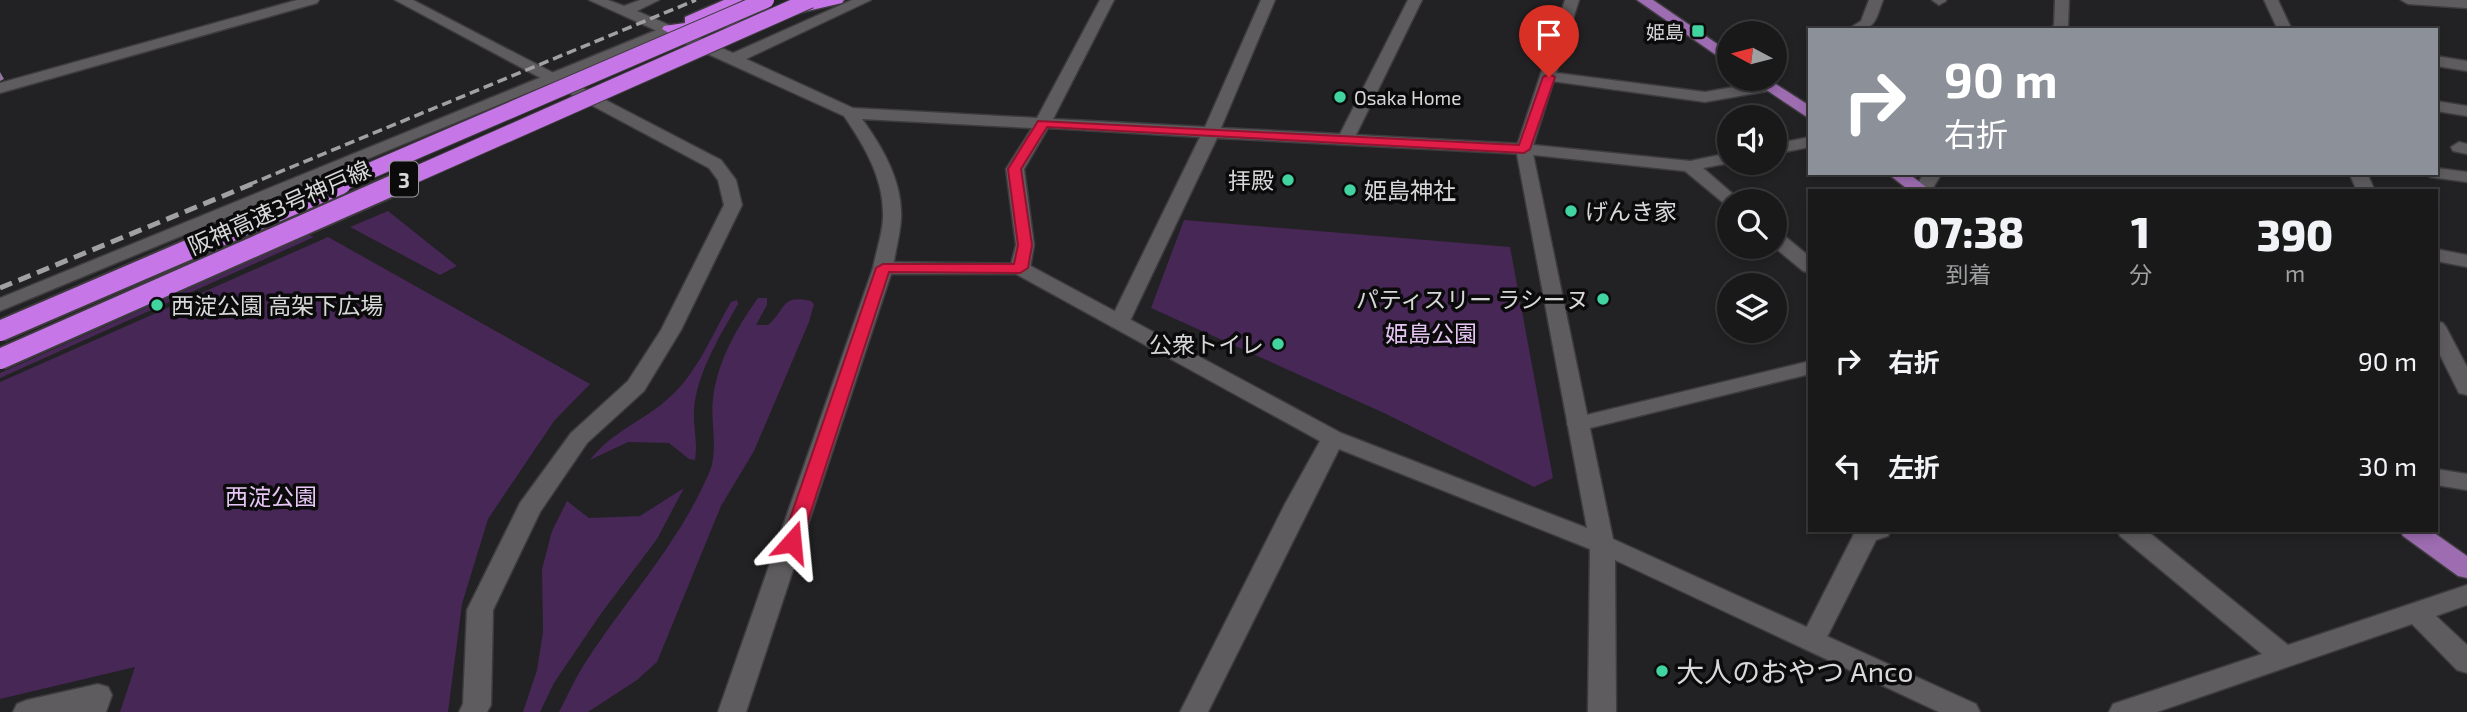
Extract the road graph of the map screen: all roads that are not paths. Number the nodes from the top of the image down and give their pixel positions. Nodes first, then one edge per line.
1 (312, 0) edge
2 (402, 0) edge
3 (596, 0) edge
4 (652, 0) edge
5 (736, 0) edge
6 (766, 0) edge
7 (810, 0) edge
8 (837, 0) edge
9 (864, 0) edge
10 (1107, 0) edge
11 (1268, 0) edge
12 (1415, 0) edge
13 (1572, 0) edge
14 (1644, 0) edge
15 (1876, 0) edge
16 (2062, 0) edge
17 (2271, 0) edge
18 (2408, 0) edge
19 (2467, 4) edge
20 (622, 12) junction
21 (1858, 28) edge
22 (2058, 28) edge
23 (2284, 28) edge
24 (662, 32) junction
25 (1717, 51) edge
26 (733, 59) junction
27 (2438, 61) edge
28 (2467, 66) edge
29 (556, 75) junction
30 (1549, 77) junction
31 (0, 88) edge
32 (1728, 91) edge
33 (1778, 91) edge
34 (2438, 106) edge
35 (1808, 109) edge
36 (2467, 111) edge
37 (850, 113) junction
38 (1043, 123) junction
39 (1211, 132) junction
40 (1345, 141) junction
41 (1808, 142) edge
42 (1787, 146) edge
43 (1524, 149) junction
44 (1717, 160) edge
45 (1690, 166) junction
46 (2438, 173) edge
47 (1899, 175) edge
48 (2467, 177) edge
49 (1718, 189) edge
50 (1919, 189) edge
51 (1787, 248) edge
52 (2438, 255) edge
53 (2467, 261) edge
54 (1808, 265) edge
55 (883, 268) junction
56 (1020, 268) junction
57 (0, 305) edge
58 (1119, 323) junction
59 (2438, 330) edge
60 (0, 331) edge
61 (0, 359) edge
62 (2461, 365) edge
63 (1808, 367) edge
64 (2467, 388) edge
65 (1578, 424) junction
66 (1333, 438) junction
67 (2438, 477) edge
68 (2467, 482) edge
69 (1871, 532) edge
70 (2131, 532) edge
71 (2415, 532) edge
72 (1602, 544) junction
73 (2467, 569) edge
74 (2467, 595) edge
75 (2417, 613) junction
76 (1813, 640) junction
77 (2285, 658) junction
78 (2467, 662) edge
79 (27, 712) edge
80 (92, 712) edge
81 (473, 712) edge
82 (732, 712) edge
83 (1194, 712) edge
84 (1602, 712) edge
85 (1966, 712) edge
86 (2123, 712) edge

1 - 31 street
2 - 29 street
3 - 20 street
4 - 20 street
5 - 24 highway
6 - 60 highway, 阪神高速3号神戸線 / 3, bridge
7 - 61 highway, 阪神高速3号神戸線 / 3, bridge
8 - 24 highway
9 - 26 street
10 - 38 street
11 - 39 street
12 - 40 street
13 - 30 street
14 - 25 main road
15 - 21 street
16 - 22 street
17 - 23 street
18 - 19 street
20 - 24 street
24 - 26 street
24 - 29 street
26 - 37 street
27 - 28 street
29 - 57 street
29 - 81 street
30 - 32 street
30 - 43 street
33 - 35 main road
34 - 36 street
37 - 38 street
37 - 55 street
38 - 39 street
38 - 56 street
39 - 40 street
39 - 58 street
40 - 43 street
41 - 42 street
43 - 45 street
43 - 65 street
44 - 45 street
45 - 49 street
46 - 48 street
47 - 50 main road
51 - 54 street
52 - 53 street
55 - 56 street
55 - 82 street
56 - 58 street
58 - 66 street
59 - 62 street
62 - 64 street
63 - 65 street
65 - 72 street
66 - 72 street
66 - 83 street
67 - 68 street
69 - 76 street
70 - 77 street
71 - 73 main road
72 - 76 street
72 - 84 street
74 - 75 street
75 - 77 street
75 - 78 street
76 - 85 street
77 - 86 street
79 - 80 street

